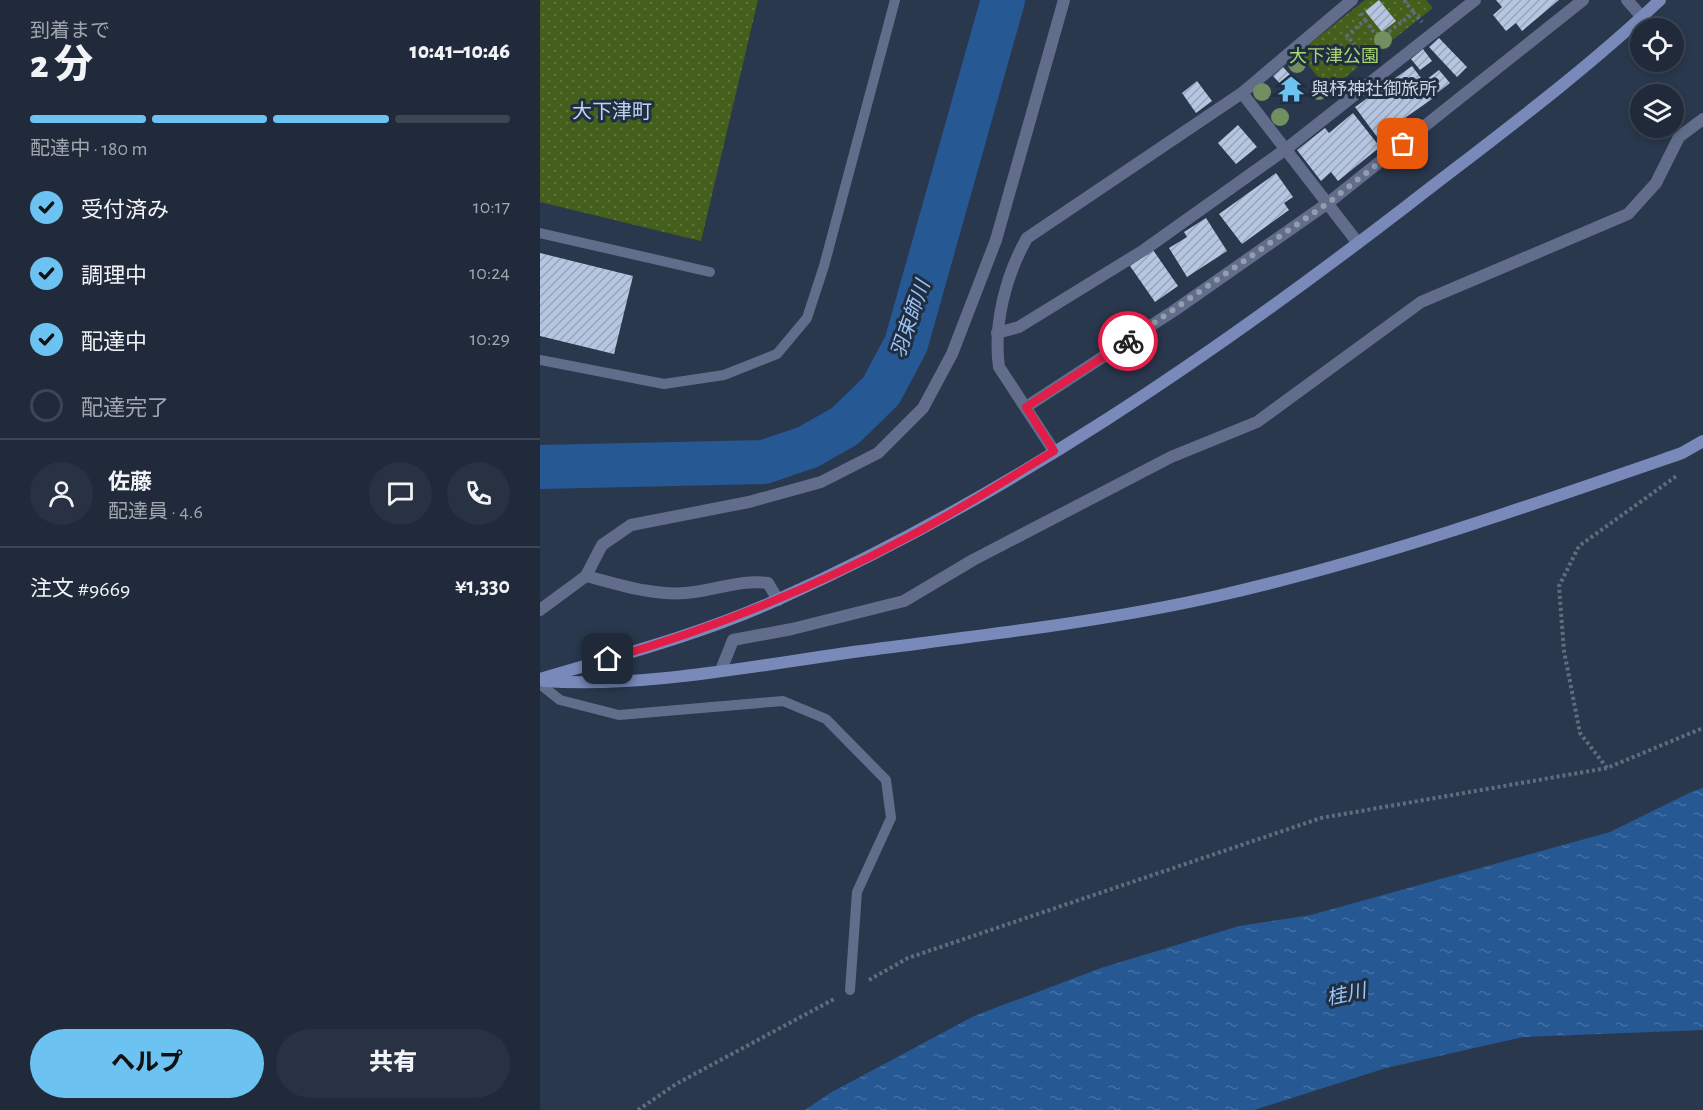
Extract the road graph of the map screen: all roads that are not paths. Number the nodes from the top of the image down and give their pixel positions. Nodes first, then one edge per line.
1 (895, 0) edge
2 (1064, 0) edge
3 (1352, 0) edge
4 (1475, 0) edge
5 (1583, 0) edge
6 (1627, 0) edge
7 (1660, 0) edge
8 (1642, 17) junction
9 (1242, 93) junction
10 (1703, 119) edge
11 (1286, 149) junction
12 (1328, 203) junction
13 (540, 233) edge
14 (1358, 243) junction
15 (710, 272) dead end
16 (997, 333) junction
17 (540, 360) edge
18 (1026, 407) junction
19 (1703, 441) edge
20 (1054, 451) junction
21 (586, 576) junction
22 (778, 600) junction
23 (540, 610) edge
24 (721, 670) junction
25 (540, 681) edge
26 (850, 990) road end

1 - 17 lane
2 - 21 street
3 - 9 street
4 - 11 street
5 - 12 street
6 - 8 street
7 - 8 street
8 - 14 street
9 - 11 street
9 - 16 street
10 - 24 street
11 - 12 street
11 - 16 street
12 - 14 street
12 - 18 street
13 - 15 lane
14 - 20 street
16 - 18 street
18 - 20 street
19 - 24 street
20 - 22 street
21 - 22 street
21 - 23 street
22 - 25 street
24 - 25 street
25 - 26 lane

